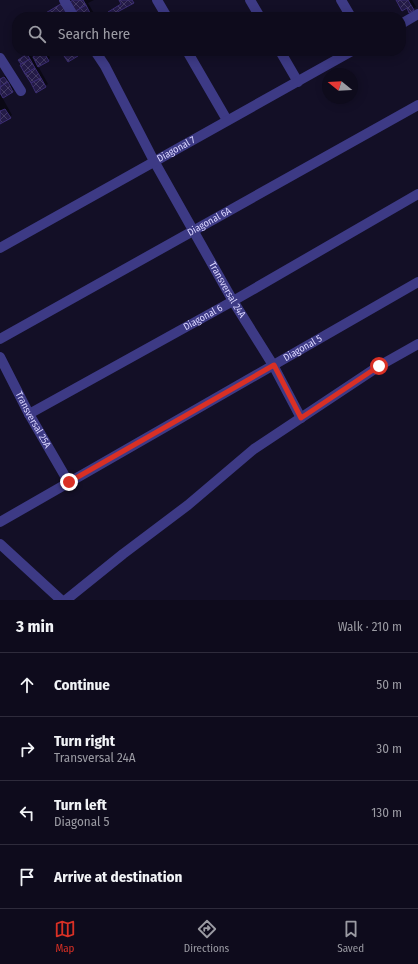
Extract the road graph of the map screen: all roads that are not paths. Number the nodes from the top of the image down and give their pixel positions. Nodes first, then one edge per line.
1 (64, 0) edge
2 (157, 0) edge
3 (250, 0) edge
4 (341, 0) edge
5 (71, 12) edge
6 (164, 12) edge
7 (257, 12) edge
8 (348, 12) edge
9 (418, 14) edge
10 (406, 21) edge
11 (98, 56) edge
12 (190, 56) edge
13 (283, 56) edge
14 (343, 56) edge
15 (0, 58) edge
16 (298, 82) junction
17 (21, 91) dead end
18 (418, 105) edge
19 (227, 120) junction
20 (154, 161) junction
21 (418, 194) edge
22 (194, 231) junction
23 (0, 248) edge
24 (418, 282) edge
25 (233, 301) junction
26 (0, 339) edge
27 (418, 344) edge
28 (0, 357) edge
29 (274, 365) junction
30 (29, 414) junction
31 (301, 418) junction
32 (69, 482) junction
33 (0, 522) edge
34 (0, 544) edge
35 (61, 600) edge
36 (66, 600) edge

1 - 5 street
2 - 6 street
3 - 7 street
4 - 8 street
9 - 10 street
11 - 20 street, Transversal 24A
12 - 19 street
13 - 16 street
14 - 16 street, Diagonal 7
15 - 17 street
16 - 19 street, Diagonal 7
18 - 22 street, Diagonal 6A
19 - 20 street, Diagonal 7
20 - 22 street, Transversal 24A
20 - 23 street, Diagonal 7
21 - 25 street, Diagonal 6
22 - 25 street, Transversal 24A
22 - 26 street, Diagonal 6A
24 - 29 street, Diagonal 5
25 - 29 street, Transversal 24A
25 - 30 street, Diagonal 6
27 - 31 street
28 - 30 street, Transversal 25A
29 - 31 street, Transversal 24A
29 - 32 street, Diagonal 5
30 - 32 street, Transversal 25A
31 - 36 street
32 - 33 street, Diagonal 5
34 - 35 street

